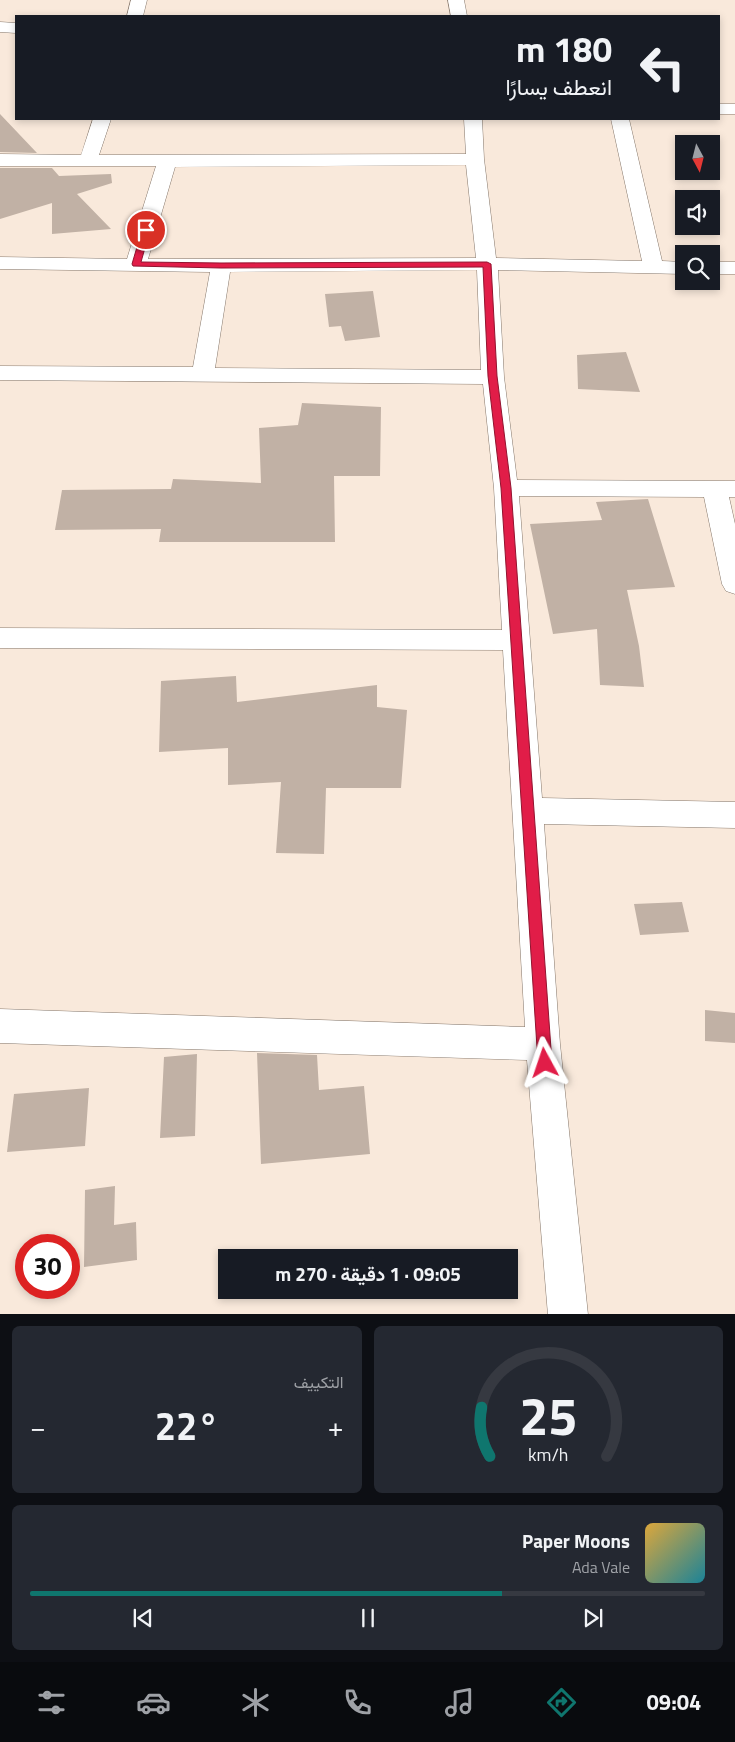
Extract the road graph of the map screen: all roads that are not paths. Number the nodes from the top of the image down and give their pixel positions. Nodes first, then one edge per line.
1 (139, 0) edge
2 (456, 0) edge
3 (135, 15) edge
4 (459, 15) edge
5 (0, 27) edge
6 (15, 28) edge
7 (720, 109) edge
8 (735, 109) edge
9 (102, 120) edge
10 (473, 120) edge
11 (620, 120) edge
12 (475, 159) junction
13 (0, 160) edge
14 (88, 160) junction
15 (167, 162) junction
16 (0, 263) edge
17 (136, 264) junction
18 (487, 264) junction
19 (221, 266) junction
20 (653, 267) junction
21 (675, 268) edge
22 (720, 268) edge
23 (735, 268) edge
24 (0, 373) edge
25 (203, 375) junction
26 (493, 376) junction
27 (506, 488) junction
28 (725, 489) edge
29 (735, 584) edge
30 (0, 638) edge
31 (516, 640) junction
32 (528, 812) junction
33 (735, 815) edge
34 (0, 1026) edge
35 (543, 1044) junction
36 (568, 1314) edge

1 - 3 street
2 - 4 street
5 - 6 street
7 - 8 street
9 - 14 street
10 - 12 street
11 - 20 street
12 - 15 street
12 - 18 street
13 - 14 street
14 - 15 street
15 - 17 street
16 - 17 street
17 - 19 street
18 - 19 street
18 - 20 street
18 - 26 street
19 - 25 street
20 - 21 street
22 - 23 street
24 - 25 street
25 - 26 street
26 - 27 street
27 - 28 street
27 - 31 street
28 - 29 street
30 - 31 street
31 - 32 street
32 - 33 street
32 - 35 street
34 - 35 street
35 - 36 street

